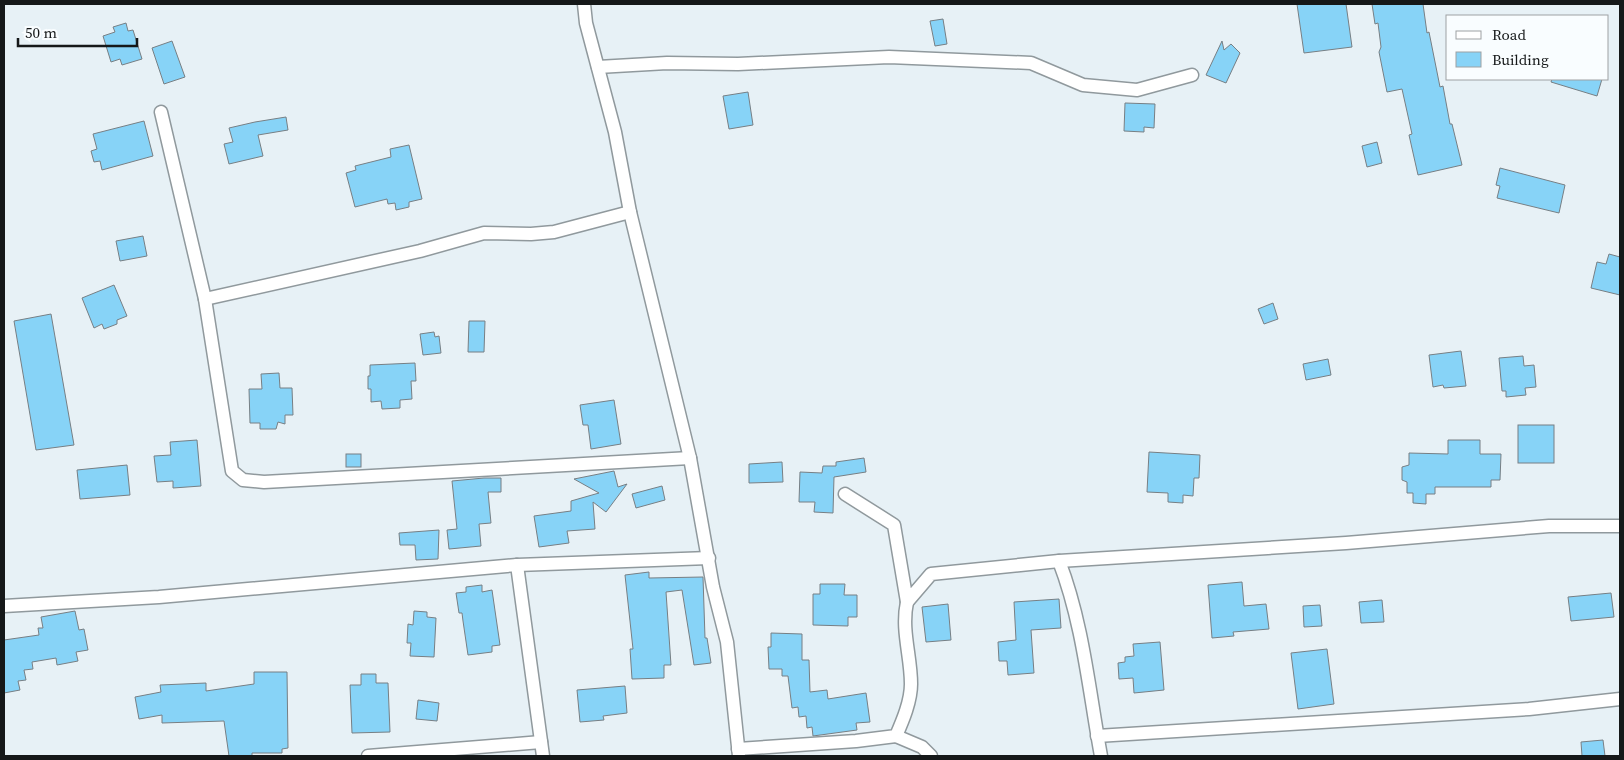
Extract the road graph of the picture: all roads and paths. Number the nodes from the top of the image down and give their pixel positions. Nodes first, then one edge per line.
1 (584, 4) edge
2 (598, 67) junction
3 (1192, 75) dead end
4 (161, 112) dead end
5 (630, 212) junction
6 (205, 299) junction
7 (690, 458) junction
8 (845, 494) dead end
9 (1620, 526) edge
10 (709, 558) junction
11 (1059, 561) junction
12 (517, 565) junction
13 (907, 602) junction
14 (4, 606) edge
15 (1620, 699) edge
16 (896, 736) junction
17 (1098, 736) junction
18 (541, 742) junction
19 (739, 752) edge
20 (375, 756) edge
21 (542, 756) edge
22 (931, 756) edge
23 (1101, 756) edge

1 - 2 street
2 - 3 street
2 - 5 street
4 - 6 street
5 - 6 street
5 - 7 street
6 - 7 street
7 - 10 street
8 - 13 street
9 - 11 street
10 - 12 street
10 - 19 street
11 - 13 street
11 - 17 street
12 - 14 street
12 - 18 street
13 - 16 street
15 - 17 street
16 - 19 street
16 - 22 street
17 - 23 street
18 - 20 street
18 - 21 street

